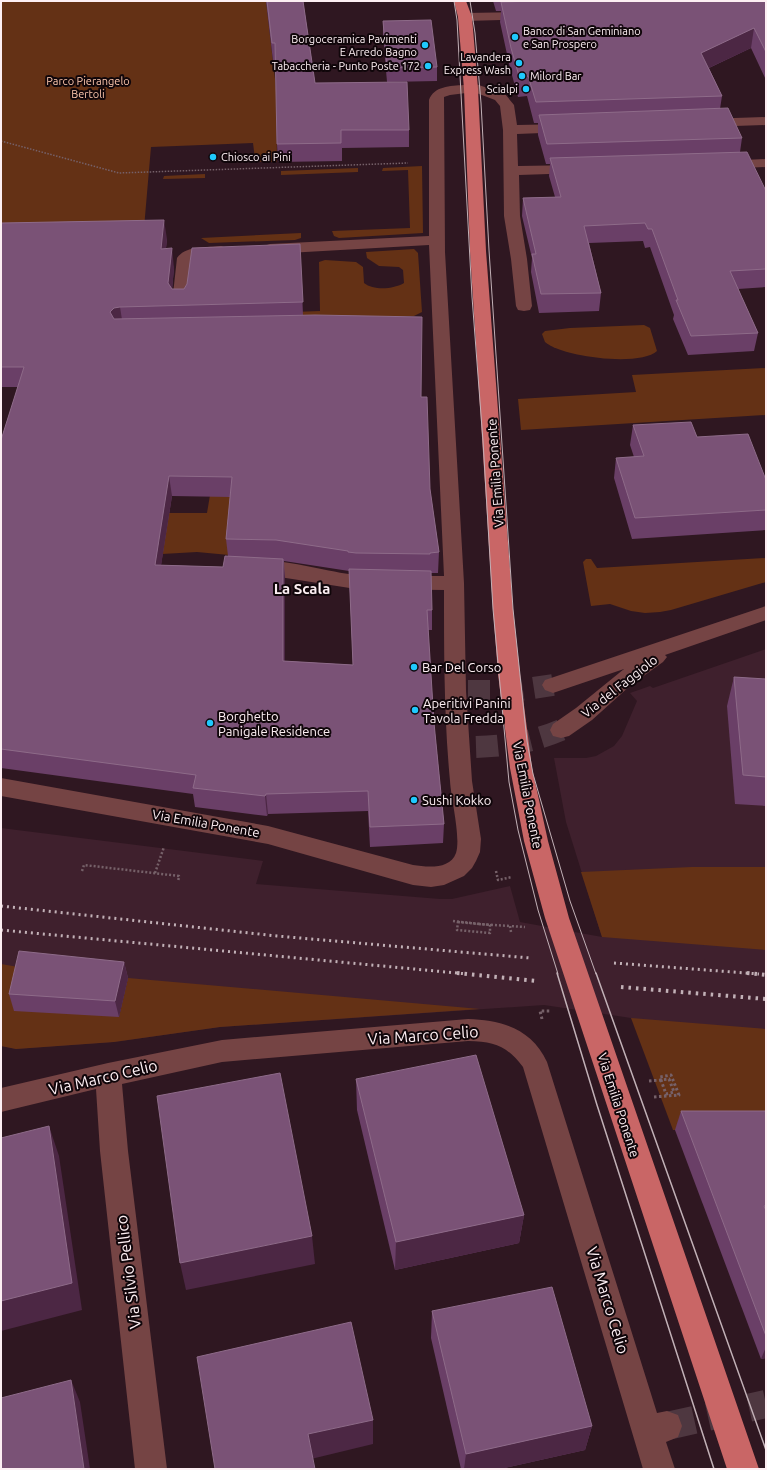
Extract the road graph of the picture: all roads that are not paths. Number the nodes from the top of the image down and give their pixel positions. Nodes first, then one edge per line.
1 (463, 8) edge
2 (545, 16) edge
3 (470, 88) junction
4 (766, 121) edge
5 (688, 124) edge
6 (582, 128) edge
7 (510, 130) junction
8 (766, 164) edge
9 (710, 165) edge
10 (591, 169) edge
11 (512, 171) junction
12 (436, 240) junction
13 (256, 250) edge
14 (232, 251) edge
15 (180, 303) edge
16 (524, 306) dead end
17 (233, 567) edge
18 (454, 583) junction
19 (766, 613) edge
20 (676, 642) junction
21 (553, 685) tunnel mouth
22 (561, 730) tunnel mouth
23 (1, 787) edge
24 (108, 1075) junction
25 (1, 1100) edge
26 (151, 1469) edge
27 (659, 1469) edge
28 (743, 1469) edge

1 - 2 street
1 - 3 main road, Via Emilia Ponente
3 - 7 street
3 - 12 street, Via Emilia Ponente
3 - 28 main road, Via Emilia Ponente
4 - 5 street
6 - 7 street
7 - 11 street
8 - 9 street
10 - 11 street
11 - 16 street
12 - 13 street
12 - 18 street, Via Emilia Ponente
14 - 15 street
17 - 18 street
18 - 23 street, Via Emilia Ponente
19 - 20 street, Via del Faggiolo
20 - 21 street, Via del Faggiolo
20 - 22 street, Via del Faggiolo
24 - 25 street, Via Marco Celio
24 - 26 street, Via Silvio Pellico
24 - 27 street, Via Marco Celio

